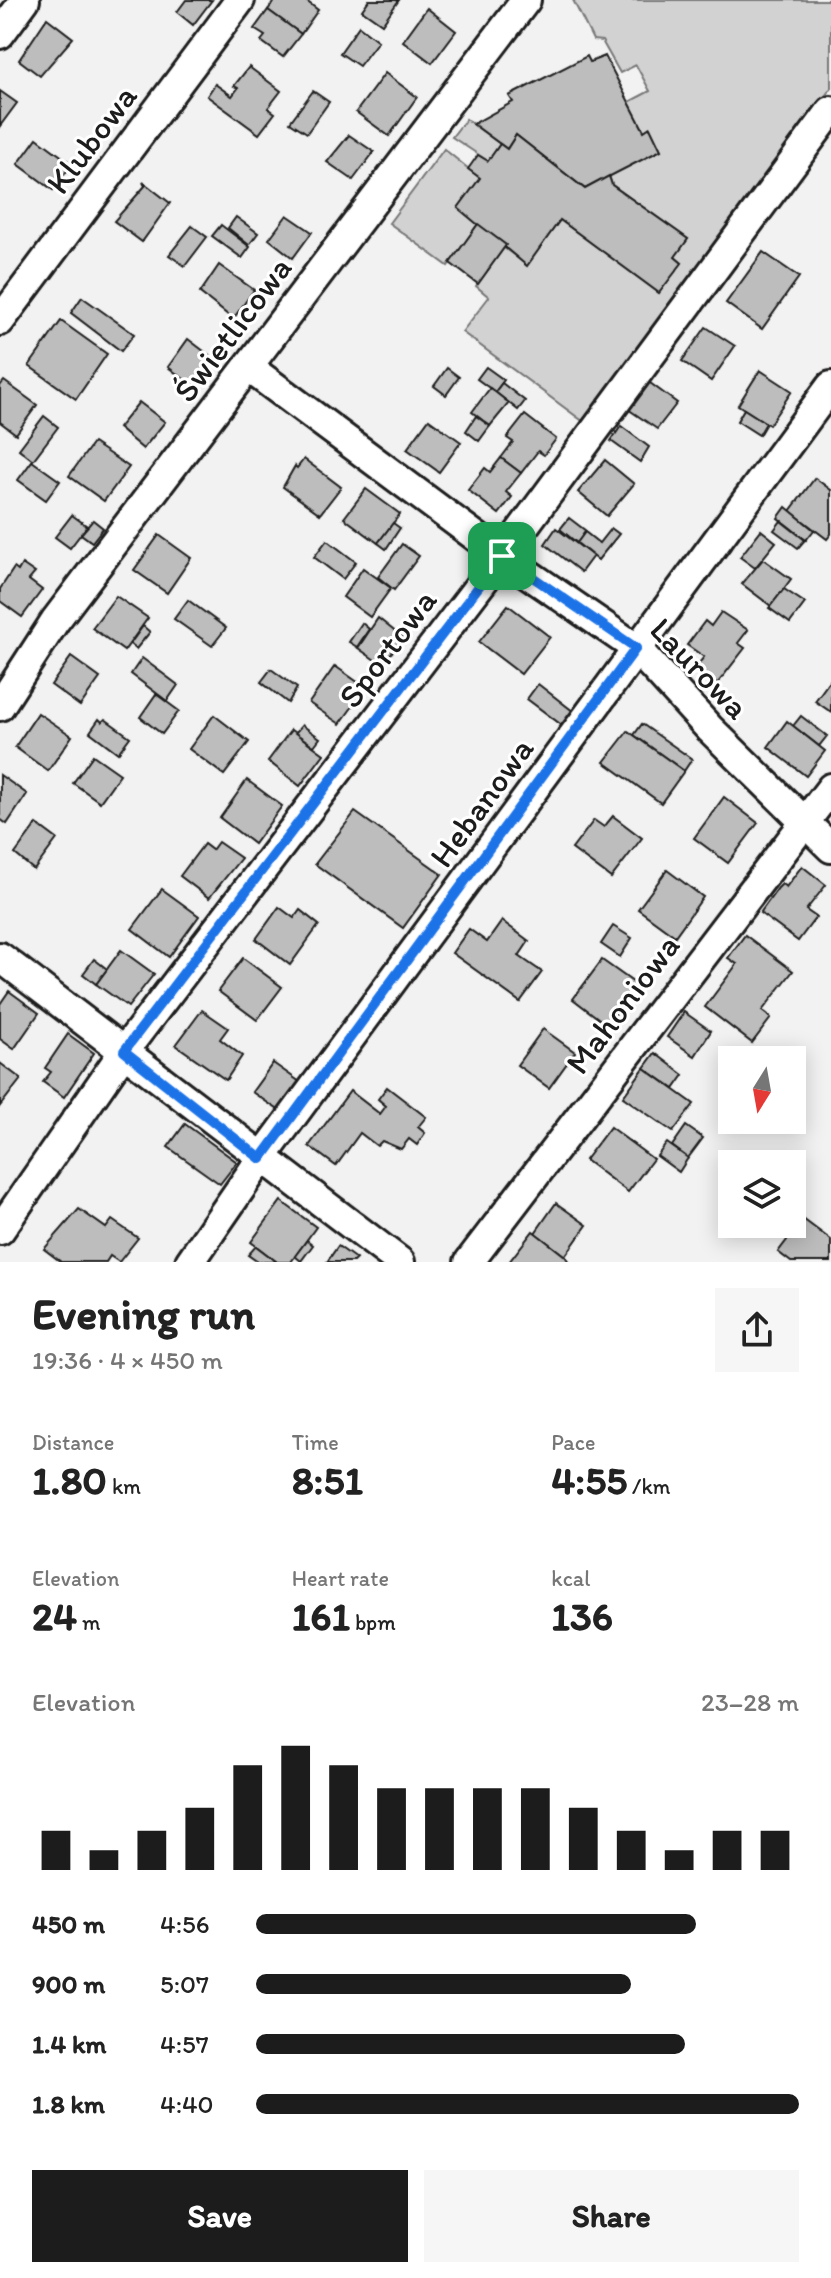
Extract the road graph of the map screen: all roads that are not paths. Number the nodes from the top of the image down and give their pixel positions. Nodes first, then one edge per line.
1 (25, 0) edge
2 (240, 0) edge
3 (526, 0) edge
4 (0, 34) edge
5 (831, 111) edge
6 (0, 321) edge
7 (248, 367) junction
8 (831, 386) edge
9 (502, 556) junction
10 (636, 648) junction
11 (0, 706) edge
12 (831, 788) edge
13 (804, 825) junction
14 (831, 848) edge
15 (0, 957) edge
16 (124, 1051) junction
17 (261, 1159) junction
18 (0, 1230) edge
19 (190, 1262) edge
20 (400, 1262) edge
21 (469, 1262) edge

1 - 4 street
2 - 6 street, Klubowa
3 - 7 street, Świetlicowa
5 - 9 street, Sportowa
7 - 9 street, Laurowa
7 - 11 street, Świetlicowa
8 - 10 street, Hebanowa
9 - 10 street, Laurowa
9 - 16 street, Sportowa
10 - 13 street, Laurowa
10 - 17 street, Hebanowa
12 - 13 street, Mahoniowa
13 - 14 street, Laurowa
13 - 21 street, Mahoniowa
15 - 16 street
16 - 17 street
16 - 18 street, Sportowa
17 - 19 street, Hebanowa
17 - 20 street

